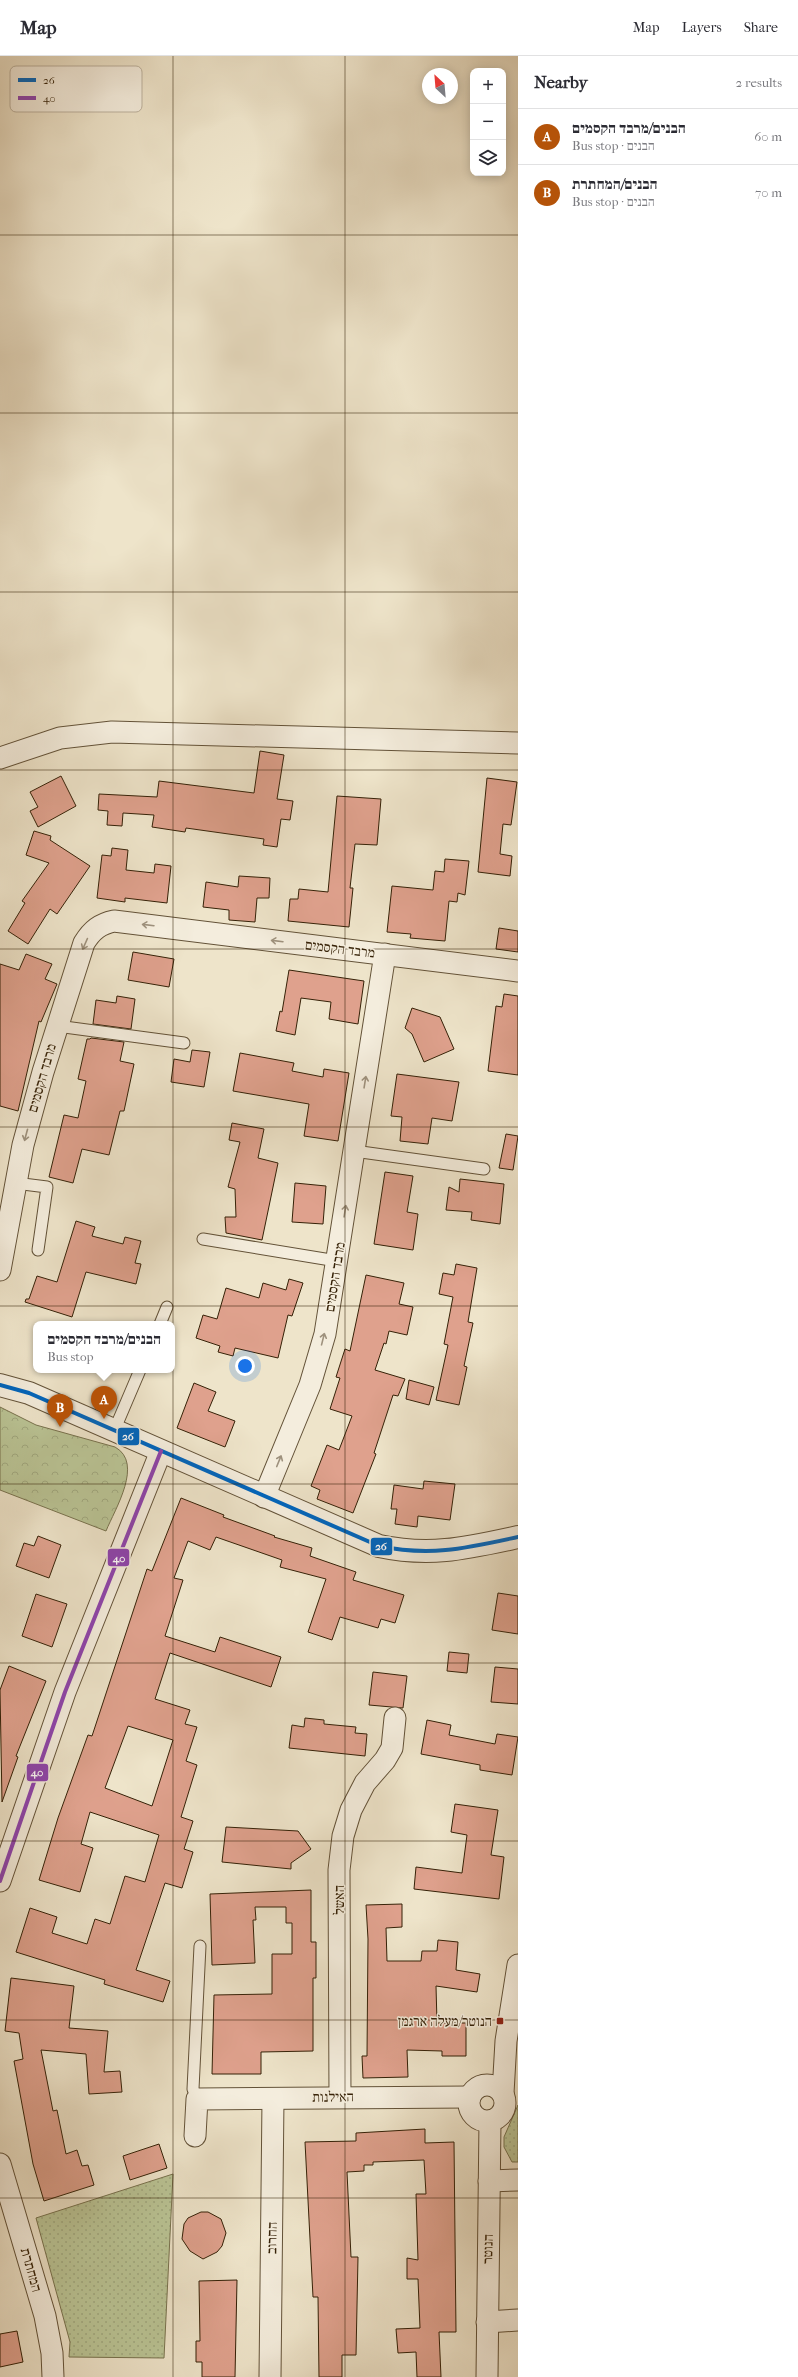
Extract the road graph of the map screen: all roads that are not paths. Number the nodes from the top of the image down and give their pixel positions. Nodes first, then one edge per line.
1 (518, 743) edge
2 (0, 758) edge
3 (385, 954) junction
4 (518, 971) edge
5 (57, 1026) junction
6 (184, 1043) dead end
7 (354, 1151) junction
8 (484, 1169) dead end
9 (15, 1183) junction
10 (203, 1239) dead end
11 (38, 1250) dead end
12 (337, 1261) junction
13 (0, 1270) edge
14 (167, 1307) dead end
15 (161, 1321) edge
16 (139, 1373) edge
17 (0, 1385) edge
18 (114, 1431) junction
19 (161, 1451) junction
20 (264, 1497) junction
21 (518, 1538) edge
22 (395, 1718) dead end
23 (0, 1881) edge
24 (200, 1946) dead end
25 (518, 1966) edge
26 (506, 2041) junction
27 (476, 2091) junction
28 (504, 2093) junction
29 (340, 2097) junction
30 (273, 2098) junction
31 (197, 2099) junction
32 (490, 2121) junction
33 (195, 2136) dead end
34 (0, 2164) edge
35 (518, 2180) edge
36 (489, 2181) junction
37 (518, 2320) edge
38 (487, 2322) junction
39 (53, 2377) edge
40 (270, 2377) edge
41 (487, 2377) edge

1 - 2 street
3 - 4 street
3 -> 5 street, מרבד הקסמים
7 -> 3 street, מרבד הקסמים
5 - 6 lane
5 -> 9 street, מרבד הקסמים
7 - 8 lane
12 -> 7 street, מרבד הקסמים
9 - 11 lane
9 - 13 street, מרבד הקסמים
10 - 12 lane
20 -> 12 street, מרבד הקסמים
14 - 15 lane
16 - 18 lane
17 - 18 street
18 - 19 street
19 - 20 street
19 - 23 street
20 - 21 street
22 - 29 street, האשל
24 - 31 lane
25 - 26 street
26 - 27 street
26 - 28 street
27 - 28 street
27 - 29 street, האילנות
27 - 32 street
28 - 32 street
29 - 30 street, האילנות
30 - 31 street, האילנות
30 - 40 street, החרוב
31 - 33 street
32 - 36 street, הנוטר
34 - 39 street, המחתרת
35 - 36 street
36 - 38 street, הנוטר
37 - 38 street
38 - 41 street, הנוטר

